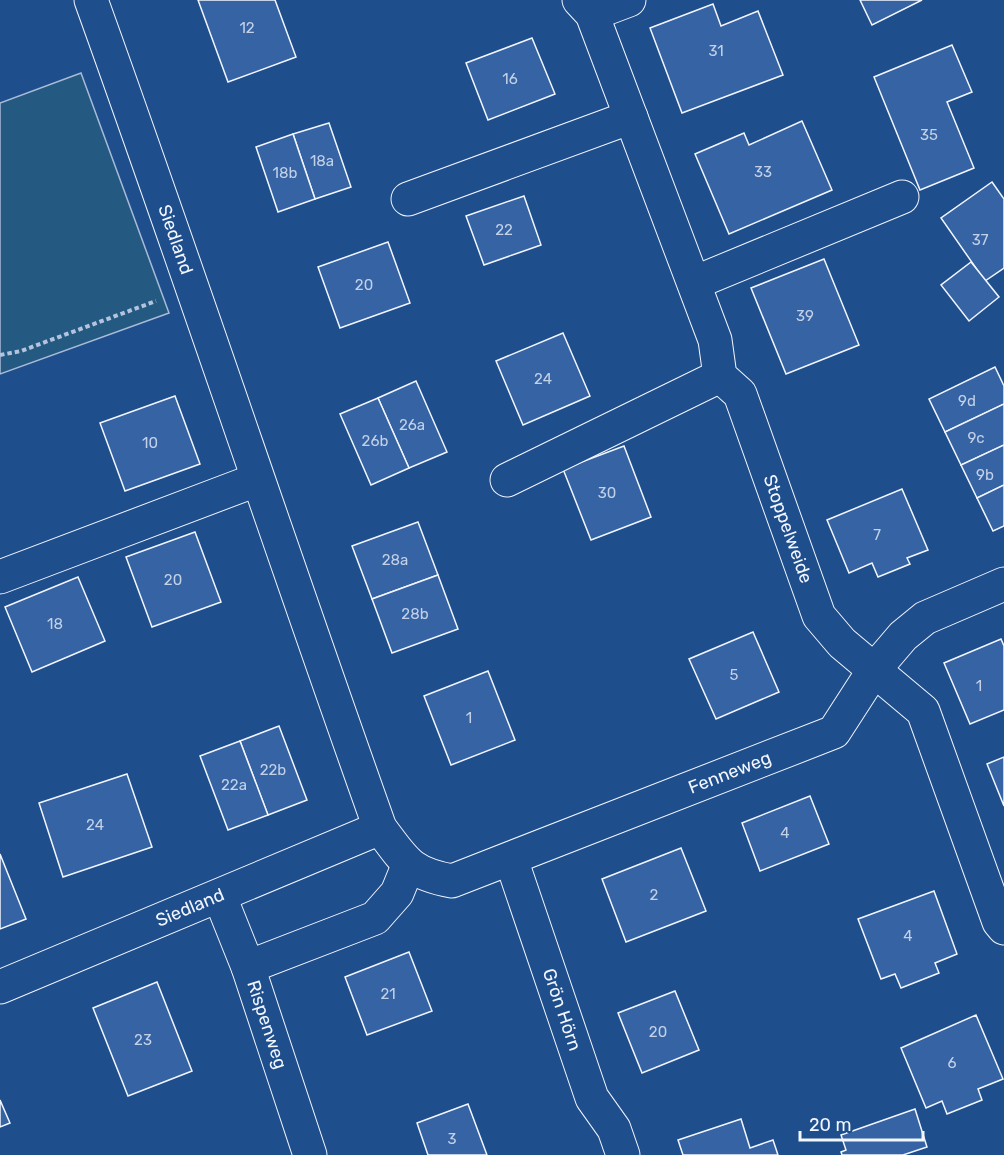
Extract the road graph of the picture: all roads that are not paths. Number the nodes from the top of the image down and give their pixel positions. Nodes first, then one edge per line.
1 (91, 0) edge
2 (629, 0) edge
3 (586, 7) edge
4 (631, 117) junction
5 (902, 197) dead end
6 (408, 199) dead end
7 (694, 283) junction
8 (720, 376) junction
9 (256, 480) junction
10 (507, 480) dead end
11 (0, 577) edge
12 (1004, 584) edge
13 (874, 670) junction
14 (380, 828) junction
15 (511, 859) junction
16 (408, 866) junction
17 (996, 892) edge
18 (220, 897) junction
19 (1004, 928) edge
20 (248, 968) junction
21 (0, 987) edge
22 (310, 1155) edge
23 (623, 1155) edge

1 - 9 street, Siedland
2 - 3 street
3 - 4 street
4 - 6 street
4 - 7 street
5 - 7 street
7 - 8 street
8 - 10 street
8 - 13 street, Stoppelweide
9 - 11 street
9 - 14 street, Siedland
12 - 13 street, Fenneweg
13 - 15 street, Fenneweg
13 - 17 street
14 - 16 street, Siedland
14 - 18 street, Siedland
15 - 16 street, Fenneweg
15 - 23 street, Grön Hörn
16 - 20 street
17 - 19 street
18 - 20 street, Rispenweg
18 - 21 street, Siedland
20 - 22 street, Rispenweg

